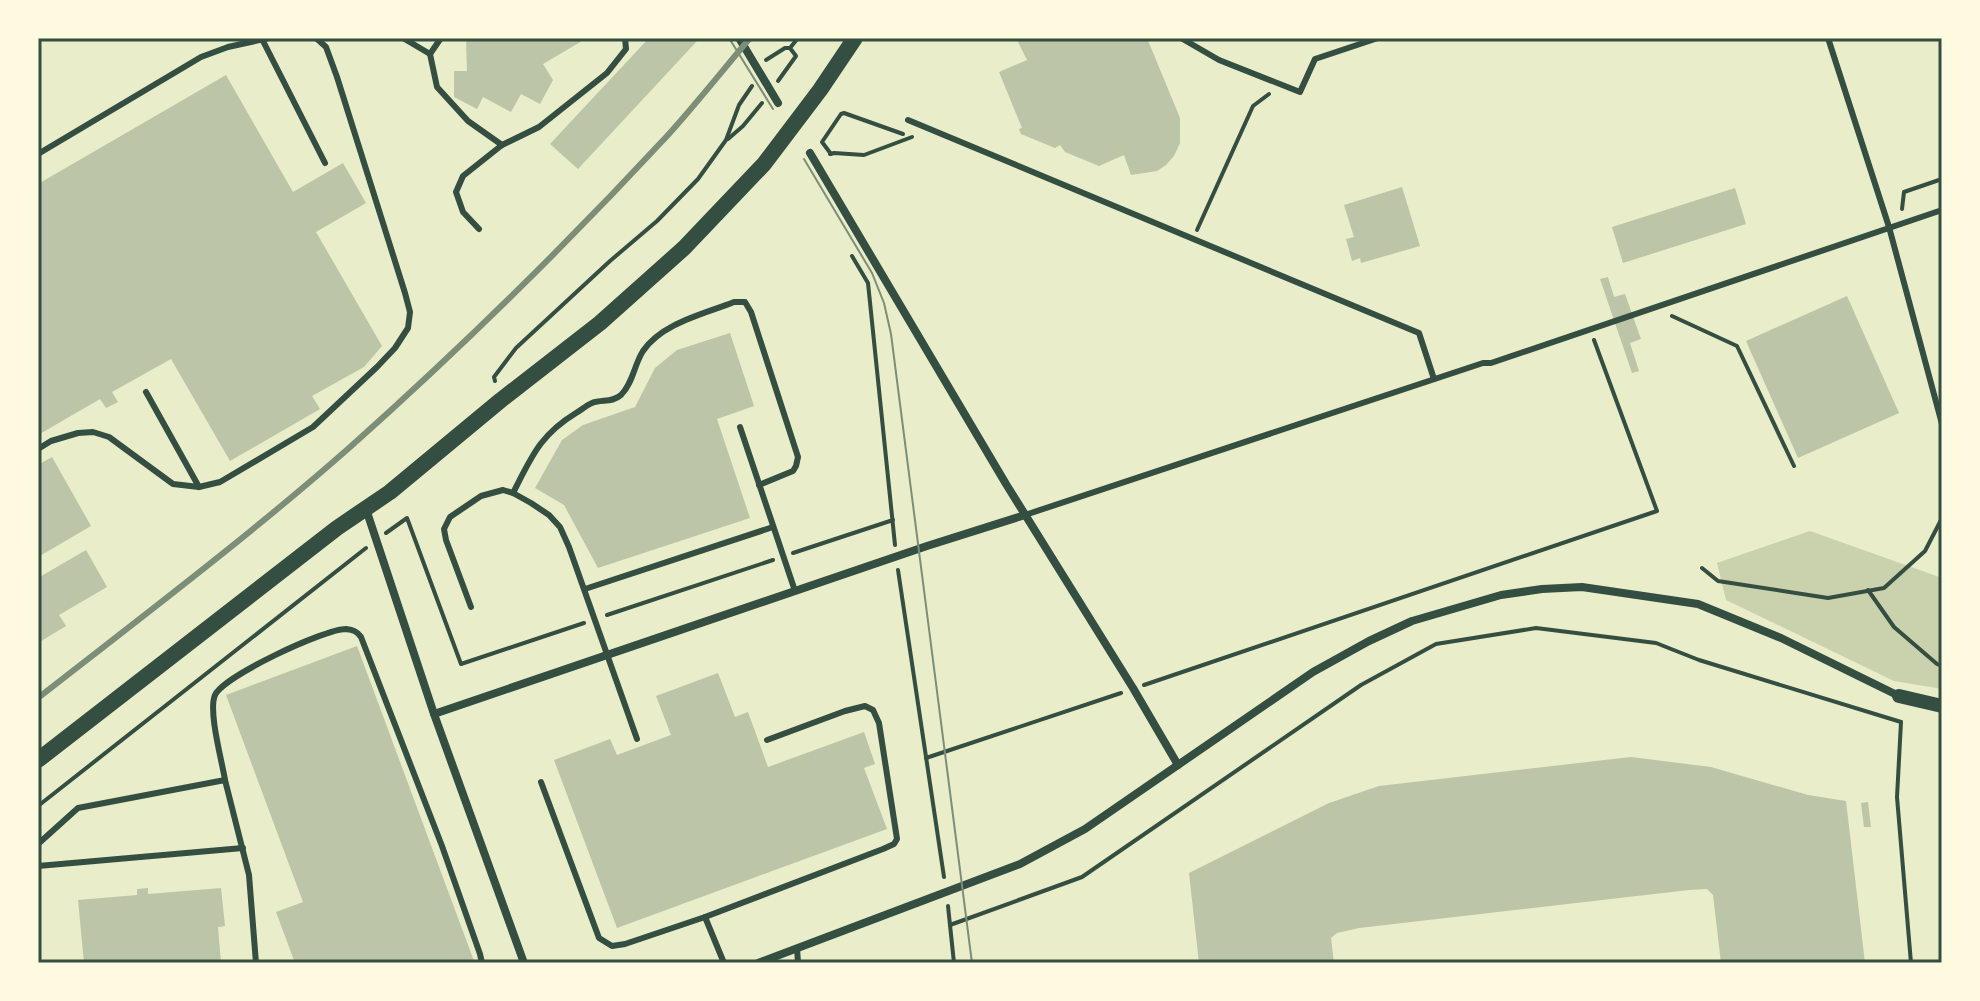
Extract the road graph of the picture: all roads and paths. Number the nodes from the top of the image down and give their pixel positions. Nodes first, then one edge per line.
1 (316, 38) edge
2 (403, 38) edge
3 (441, 38) edge
4 (625, 38) edge
5 (739, 38) edge
6 (798, 38) edge
7 (855, 38) edge
8 (1181, 38) edge
9 (1378, 38) edge
10 (1828, 38) edge
11 (265, 39) edge
12 (790, 48) junction
13 (430, 54) junction
14 (768, 59) dead end
15 (752, 86) dead end
16 (1284, 86) junction
17 (776, 99) junction
18 (908, 120) dead end
19 (926, 128) junction
20 (912, 137) junction
21 (726, 140) junction
22 (502, 145) junction
23 (810, 153) dead end
24 (38, 154) edge
25 (325, 163) dead end
26 (1942, 179) edge
27 (1942, 210) edge
28 (1900, 223) junction
29 (1889, 227) junction
30 (479, 229) dead end
31 (1193, 239) junction
32 (868, 283) dead end
33 (1655, 308) junction
34 (1590, 330) junction
35 (1434, 379) junction
36 (146, 392) dead end
37 (501, 400) junction
38 (1942, 424) edge
39 (740, 427) dead end
40 (38, 449) edge
41 (1794, 466) dead end
42 (759, 485) junction
43 (199, 487) junction
44 (513, 493) junction
45 (366, 509) junction
46 (1025, 515) junction
47 (1942, 518) edge
48 (773, 527) junction
49 (376, 540) junction
50 (896, 557) junction
51 (1702, 568) dead end
52 (585, 589) junction
53 (1868, 590) junction
54 (795, 591) junction
55 (471, 607) dead end
56 (607, 656) junction
57 (1942, 666) edge
58 (1133, 688) junction
59 (1899, 696) junction
60 (1942, 706) edge
61 (434, 714) junction
62 (1901, 722) junction
63 (637, 739) dead end
64 (767, 740) dead end
65 (926, 758) junction
66 (38, 760) edge
67 (1178, 765) junction
68 (225, 780) junction
69 (541, 782) dead end
70 (38, 806) edge
71 (38, 844) edge
72 (243, 848) junction
73 (38, 866) edge
74 (946, 891) junction
75 (705, 917) junction
76 (950, 925) junction
77 (797, 948) junction
78 (256, 963) edge
79 (482, 963) edge
80 (524, 963) edge
81 (724, 963) edge
82 (758, 963) edge
83 (798, 963) edge
84 (954, 963) edge
85 (1911, 963) edge

1 - 43 lane
2 - 13 lane
3 - 13 lane
4 - 22 lane
5 - 17 street
6 - 12 path
7 - 37 main road
8 - 16 lane
9 - 16 lane
10 - 29 lane
11 - 24 lane
11 - 25 lane
12 - 14 path
12 - 17 path
13 - 22 lane
15 - 21 path
16 - 31 path
17 - 21 path
18 - 19 lane
19 - 20 path
19 - 31 lane
20 - 20 path
21 - 37 path
22 - 30 lane
23 - 46 street
26 - 28 path
27 - 28 lane
28 - 29 lane
29 - 33 lane
29 - 38 lane
31 - 35 lane
32 - 50 path
33 - 34 lane
33 - 41 path
34 - 35 lane
34 - 58 path
35 - 46 lane
36 - 43 lane
37 - 45 main road
39 - 42 lane
40 - 43 lane
42 - 44 lane
42 - 48 lane
44 - 52 lane
44 - 55 lane
45 - 49 street
45 - 66 main road
46 - 50 street
46 - 58 street
47 - 53 path
48 - 52 lane
48 - 54 lane
49 - 61 street
49 - 70 path
50 - 54 street
50 - 65 path
51 - 53 path
52 - 56 lane
53 - 57 path
54 - 56 street
56 - 61 street
56 - 63 lane
58 - 65 path
58 - 67 street
59 - 60 street
59 - 62 path
59 - 67 street
61 - 80 street
62 - 76 path
62 - 85 path
64 - 75 lane
65 - 74 path
67 - 74 street
68 - 71 lane
68 - 72 lane
68 - 79 lane
69 - 75 lane
72 - 73 lane
72 - 78 lane
74 - 76 path
74 - 77 street
75 - 81 lane
76 - 84 path
77 - 82 street
77 - 83 lane

